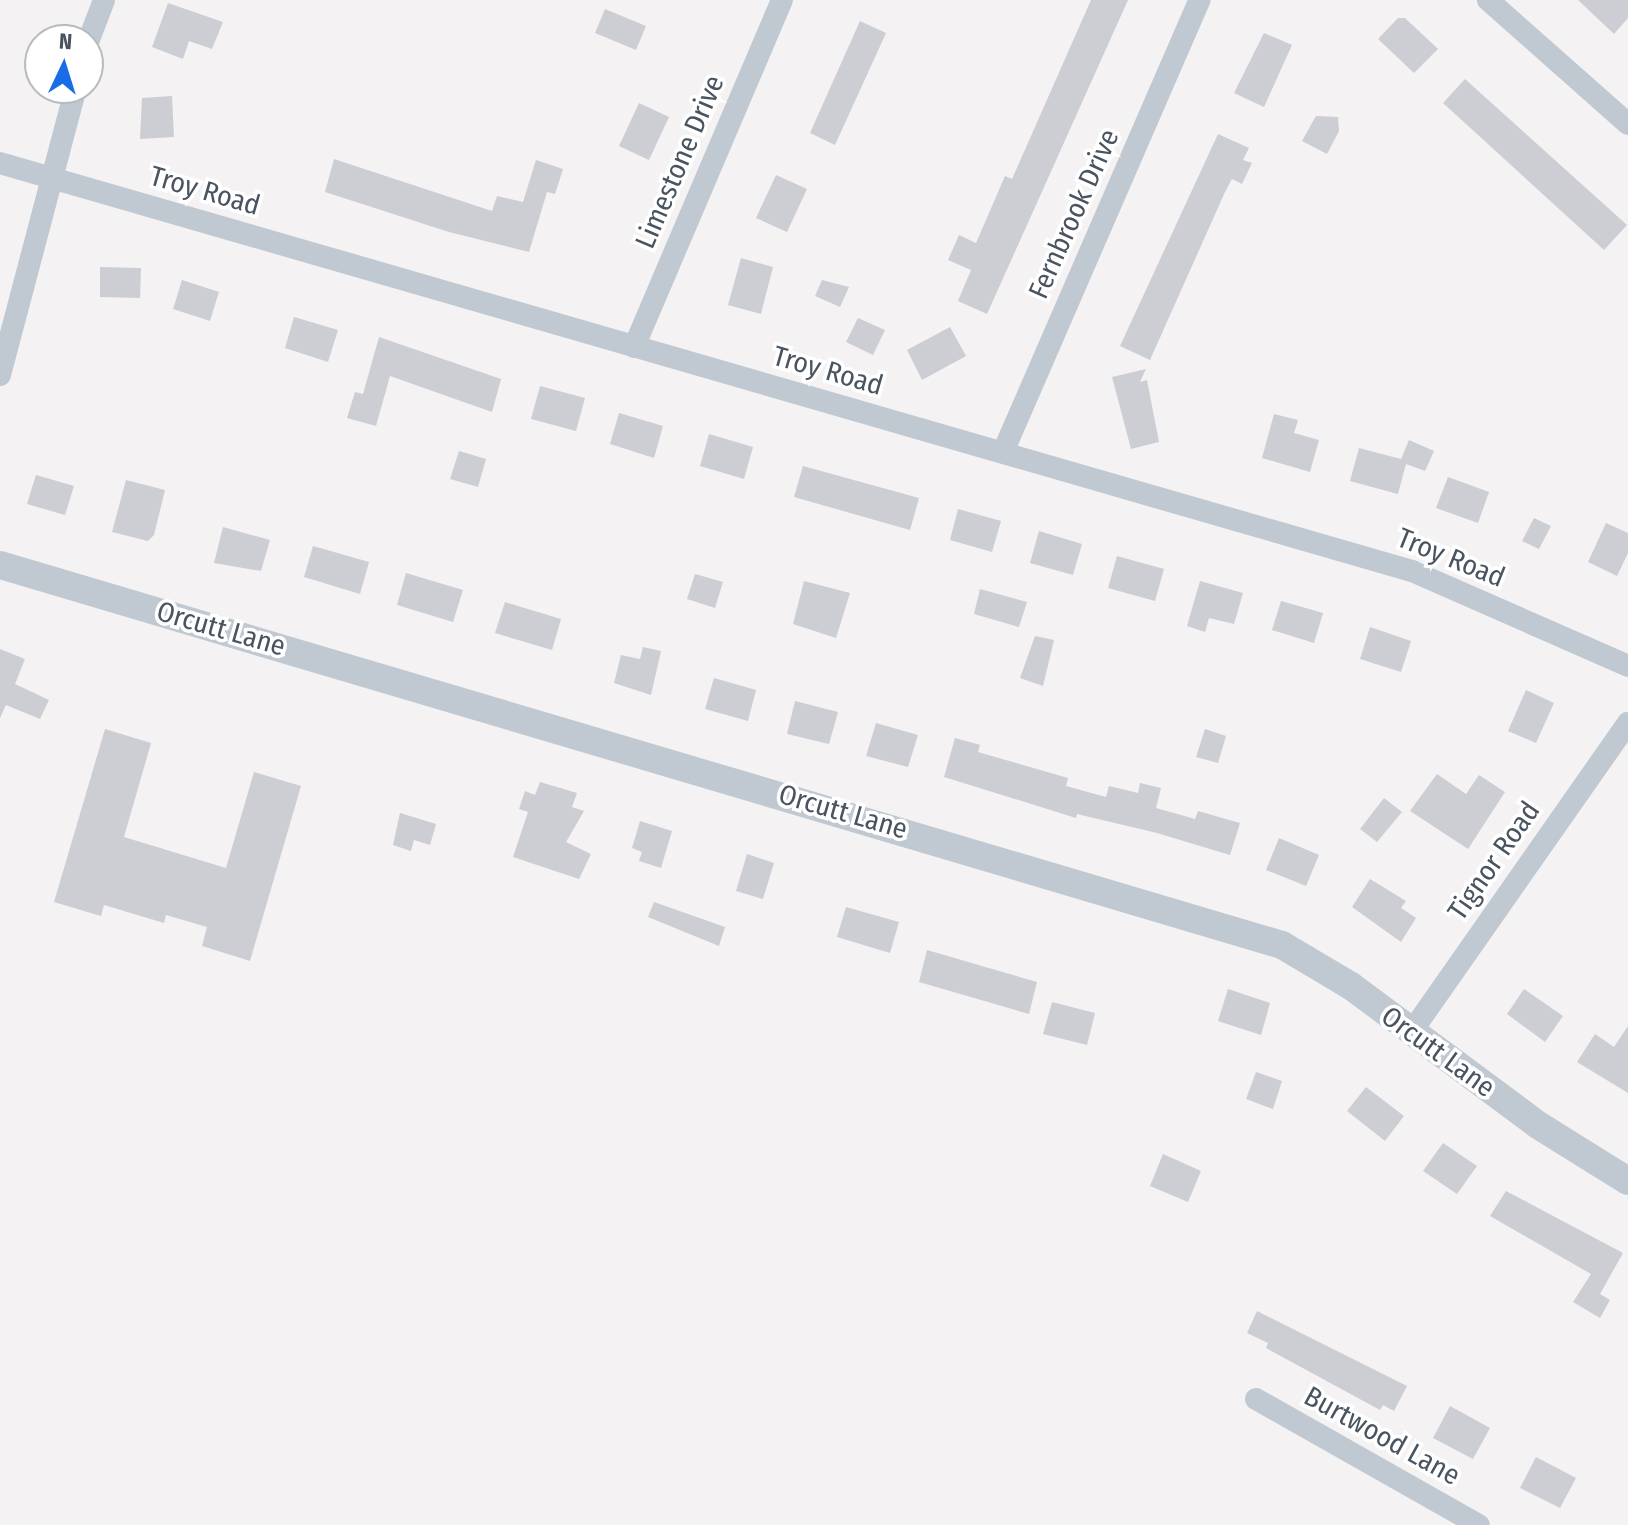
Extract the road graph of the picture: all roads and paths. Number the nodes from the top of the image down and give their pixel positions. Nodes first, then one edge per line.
1 (104, 0) edge
2 (782, 0) edge
3 (1200, 0) edge
4 (1488, 0) edge
5 (95, 24) edge
6 (72, 104) edge
7 (1628, 124) edge
8 (0, 163) edge
9 (52, 178) junction
10 (634, 347) junction
11 (0, 375) edge
12 (1003, 452) junction
13 (0, 565) edge
14 (1628, 666) edge
15 (1628, 723) edge
16 (1410, 1034) junction
17 (1628, 1181) edge
18 (1256, 1399) dead end
19 (1479, 1525) edge

1 - 5 street
2 - 10 street, Limestone Drive
3 - 12 street, Fernbrook Drive
4 - 7 street
6 - 9 street
8 - 9 street, Troy Road
9 - 10 street, Troy Road
9 - 11 street
10 - 12 street, Troy Road
12 - 14 street, Troy Road
13 - 16 street, Orcutt Lane
15 - 16 street, Tignor Road
16 - 17 street, Orcutt Lane
18 - 19 street, Burtwood Lane

